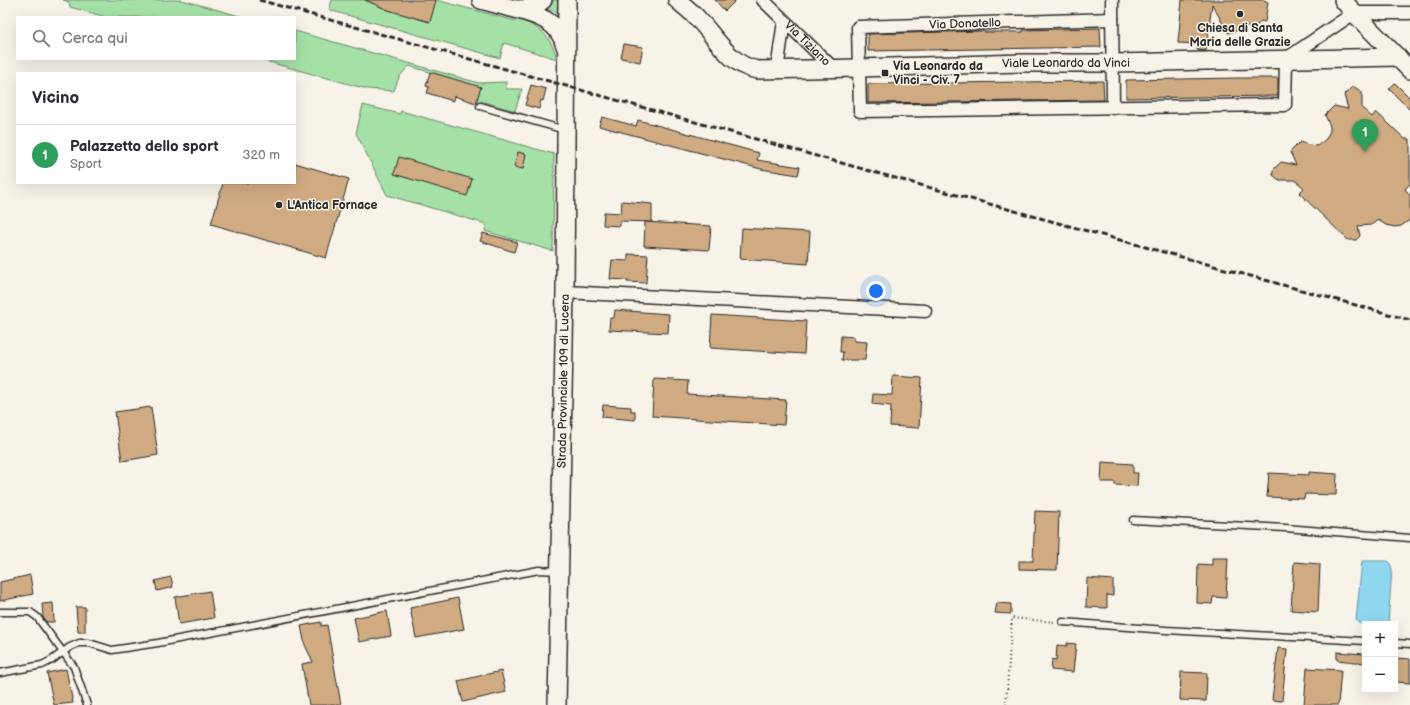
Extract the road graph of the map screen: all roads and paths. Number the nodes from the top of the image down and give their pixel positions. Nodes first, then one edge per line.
1 (481, 0) edge
2 (543, 0) edge
3 (567, 0) edge
4 (677, 0) edge
5 (763, 0) edge
6 (1112, 0) edge
7 (1343, 0) edge
8 (516, 9) junction
9 (1354, 13) junction
10 (1410, 13) edge
11 (1112, 19) junction
12 (784, 21) junction
13 (566, 57) junction
14 (1404, 57) edge
15 (1286, 60) junction
16 (1113, 63) junction
17 (859, 68) junction
18 (834, 69) junction
19 (776, 70) junction
20 (1410, 70) edge
21 (480, 106) dead end
22 (1113, 108) junction
23 (566, 130) junction
24 (565, 292) junction
25 (926, 311) dead end
26 (1133, 520) dead end
27 (1410, 538) edge
28 (560, 571) junction
29 (0, 612) edge
30 (1063, 622) joint
31 (1362, 641) edge
32 (1398, 643) edge
33 (1410, 644) edge
34 (63, 652) junction
35 (0, 673) edge
36 (87, 705) edge
37 (557, 705) edge
38 (1006, 705) edge

1 - 8 street
2 - 8 street
3 - 13 street
4 - 19 street, Viale Leonardo da Vinci
5 - 12 street, Via Tiziano
6 - 11 street
7 - 9 street
8 - 13 street
9 - 10 street
9 - 14 street
9 - 15 street
11 - 16 street
11 - 17 street, Via Donatello
12 - 18 street, Via Tiziano
12 - 19 street
13 - 23 street, Strada Provinciale 109 di Lucera
14 - 15 street, Viale Leonardo da Vinci
14 - 20 street
15 - 16 street, Viale Leonardo da Vinci
15 - 22 street
16 - 17 street, Viale Leonardo da Vinci
16 - 22 street
17 - 18 street, Viale Leonardo da Vinci
17 - 22 street
18 - 19 street, Viale Leonardo da Vinci
21 - 23 lane
23 - 24 street, Strada Provinciale 109 di Lucera
24 - 25 street
24 - 28 street, Strada Provinciale 109 di Lucera
26 - 27 lane
28 - 34 lane
28 - 37 street, Strada Provinciale 109 di Lucera
29 - 34 lane
30 - 31 lane
30 - 38 path
32 - 33 lane
34 - 35 lane
34 - 36 lane

